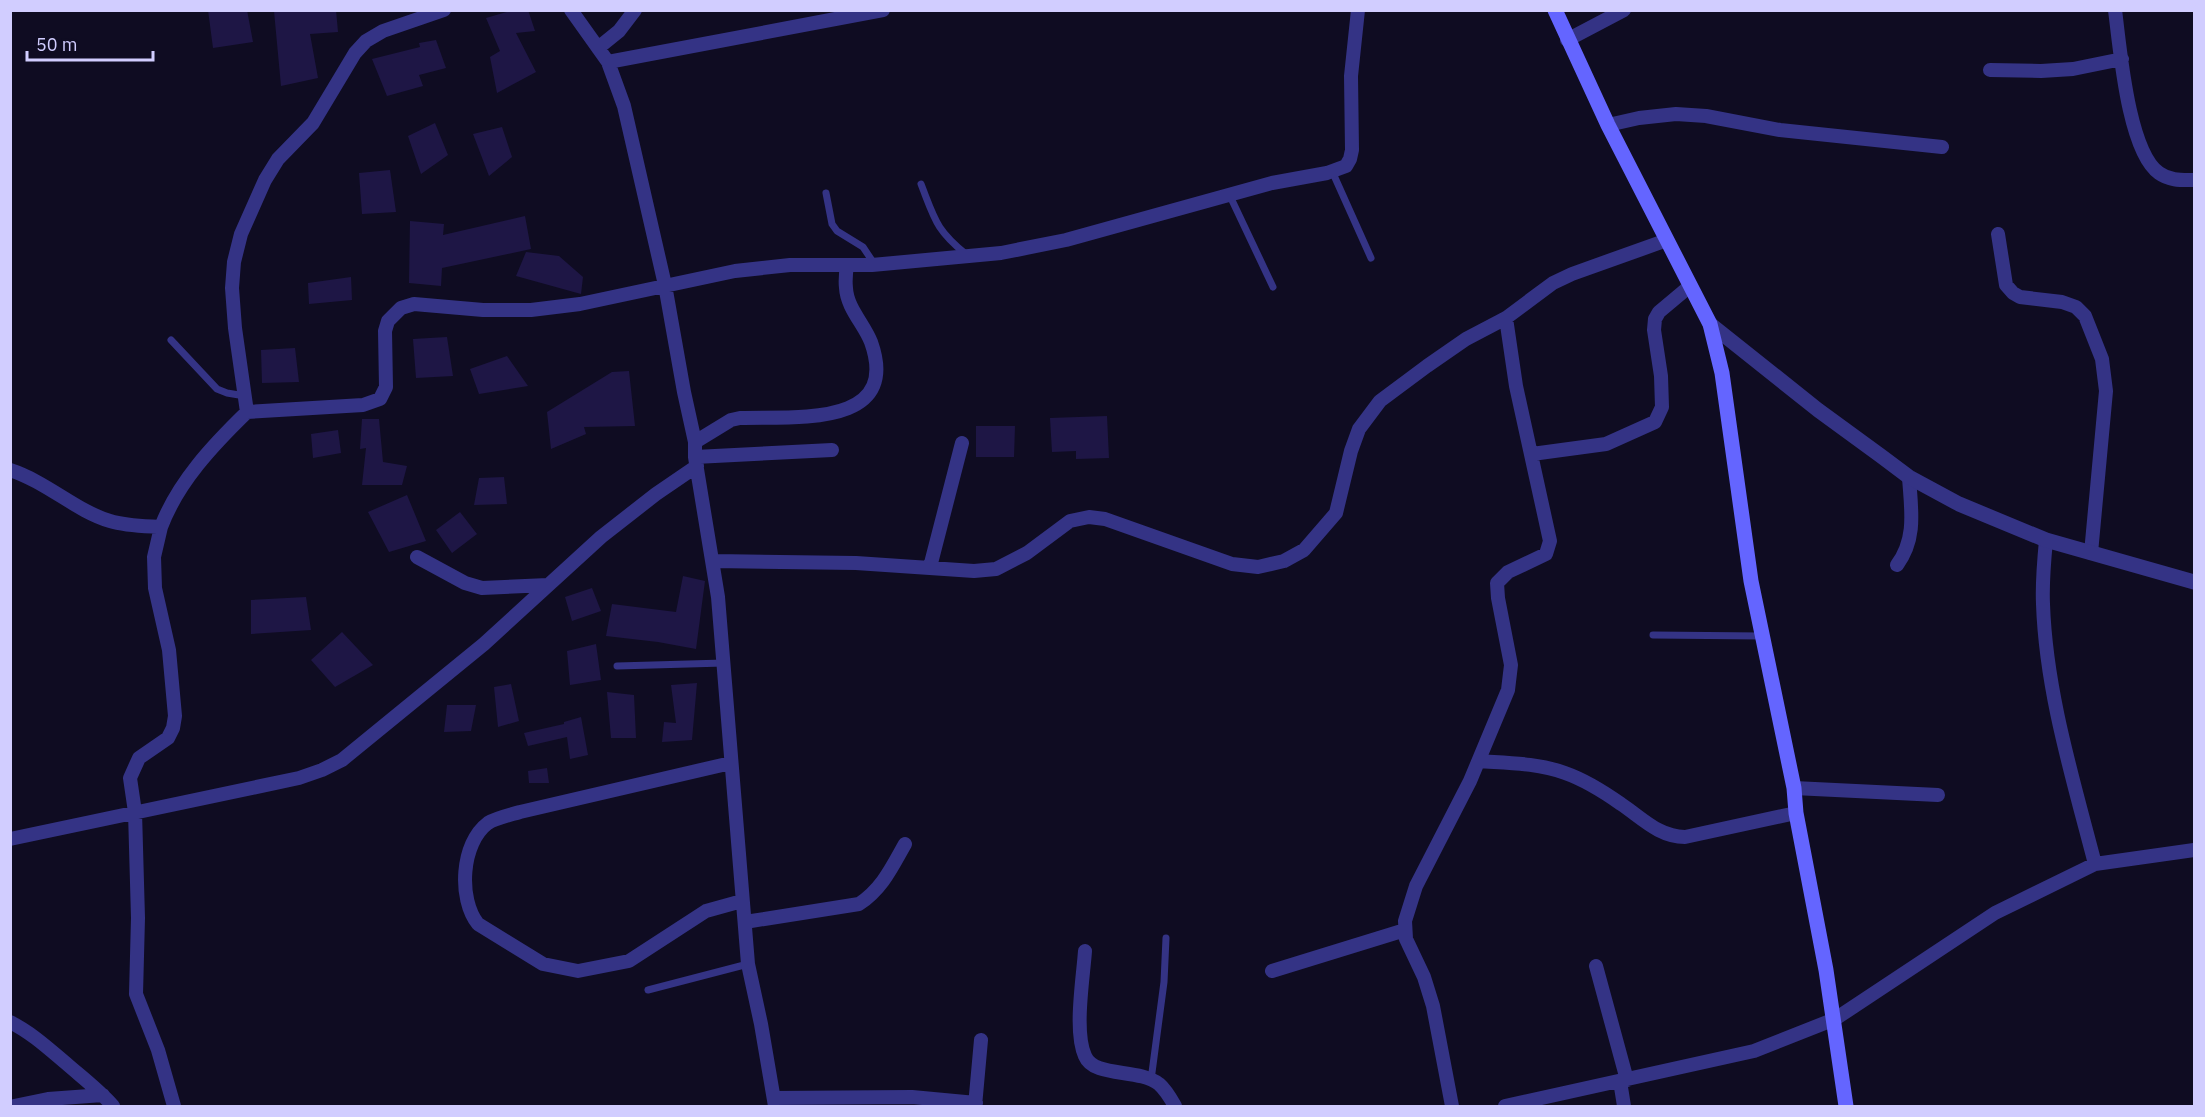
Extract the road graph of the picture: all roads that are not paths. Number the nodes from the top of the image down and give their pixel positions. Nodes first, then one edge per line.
1 (444, 10) edge
2 (571, 10) edge
3 (635, 10) edge
4 (883, 10) edge
5 (1358, 10) edge
6 (1555, 10) edge
7 (1624, 10) edge
8 (2115, 10) edge
9 (1567, 40) junction
10 (598, 48) junction
11 (2122, 58) junction
12 (608, 62) junction
13 (1990, 70) dead end
14 (1608, 125) junction
15 (1942, 147) dead end
16 (1332, 171) junction
17 (2194, 180) edge
18 (921, 184) dead end
19 (826, 193) dead end
20 (1230, 196) junction
21 (1998, 234) dead end
22 (1667, 240) junction
23 (969, 256) junction
24 (1371, 258) dead end
25 (847, 265) junction
26 (874, 265) junction
27 (665, 285) junction
28 (1690, 286) junction
29 (1273, 287) dead end
30 (1506, 318) junction
31 (1710, 324) junction
32 (171, 340) dead end
33 (245, 396) junction
34 (247, 412) junction
35 (695, 442) junction
36 (962, 443) dead end
37 (832, 450) dead end
38 (1532, 454) junction
39 (696, 462) junction
40 (10, 470) edge
41 (1909, 477) junction
42 (161, 527) junction
43 (2046, 540) junction
44 (2091, 552) junction
45 (417, 557) dead end
46 (714, 561) junction
47 (1897, 565) dead end
48 (930, 567) junction
49 (2194, 582) edge
50 (548, 585) junction
51 (1653, 636) dead end
52 (1762, 636) junction
53 (724, 663) junction
54 (617, 666) dead end
55 (1479, 761) junction
56 (731, 763) junction
57 (1794, 788) junction
58 (1938, 795) dead end
59 (135, 812) junction
60 (1796, 813) junction
61 (10, 839) edge
62 (905, 844) dead end
63 (2194, 850) edge
64 (2095, 864) junction
65 (742, 901) junction
66 (745, 922) junction
67 (1404, 930) junction
68 (1166, 938) dead end
69 (1085, 951) dead end
70 (748, 964) junction
71 (1596, 966) dead end
72 (1272, 971) dead end
73 (648, 990) dead end
74 (1835, 1019) junction
75 (10, 1022) edge
76 (981, 1040) dead end
77 (1151, 1080) junction
78 (1624, 1080) junction
79 (103, 1095) junction
80 (774, 1102) edge
81 (976, 1105) edge
82 (14, 1107) edge
83 (113, 1107) edge
84 (174, 1107) edge
85 (1175, 1107) edge
86 (1452, 1107) edge
87 (1505, 1107) edge
88 (1624, 1107) edge
89 (1846, 1107) edge

1 - 33 street
2 - 10 street
3 - 10 street
4 - 12 street
5 - 16 street
6 - 9 main road
7 - 9 street
8 - 11 street
9 - 14 main road
10 - 12 street
11 - 13 street
11 - 17 street
12 - 27 street
14 - 15 street
14 - 22 main road
16 - 20 street
16 - 24 lane
18 - 23 lane
19 - 26 lane
20 - 23 street
20 - 29 lane
21 - 44 street
22 - 28 main road
22 - 30 street
23 - 26 street
25 - 26 street
25 - 27 street
25 - 35 street
27 - 34 street
27 - 35 street
28 - 31 main road
28 - 38 street
30 - 38 street
30 - 48 street
31 - 41 street
31 - 52 main road
32 - 33 lane
33 - 34 street
34 - 42 street
35 - 39 street
36 - 48 street
37 - 39 street
38 - 55 street
39 - 46 street
39 - 50 street
40 - 42 street
41 - 43 street
41 - 47 street
42 - 59 street
43 - 44 street
43 - 64 street
44 - 49 street
45 - 50 street
46 - 48 street
46 - 53 street
50 - 59 street
51 - 52 lane
52 - 57 main road
53 - 54 lane
53 - 56 street
55 - 60 street
55 - 67 street
56 - 65 street
56 - 65 street
57 - 58 street
57 - 60 main road
59 - 61 street
59 - 84 street
60 - 74 main road
62 - 66 street
63 - 64 street
64 - 74 street
65 - 66 street
66 - 70 street
67 - 72 street
67 - 86 street
68 - 77 lane
69 - 77 street
70 - 73 lane
70 - 80 street
71 - 78 street
74 - 78 street
74 - 89 main road
75 - 79 street
76 - 81 street
77 - 85 street
78 - 87 street
78 - 88 street
79 - 82 street
79 - 83 street
80 - 81 street

